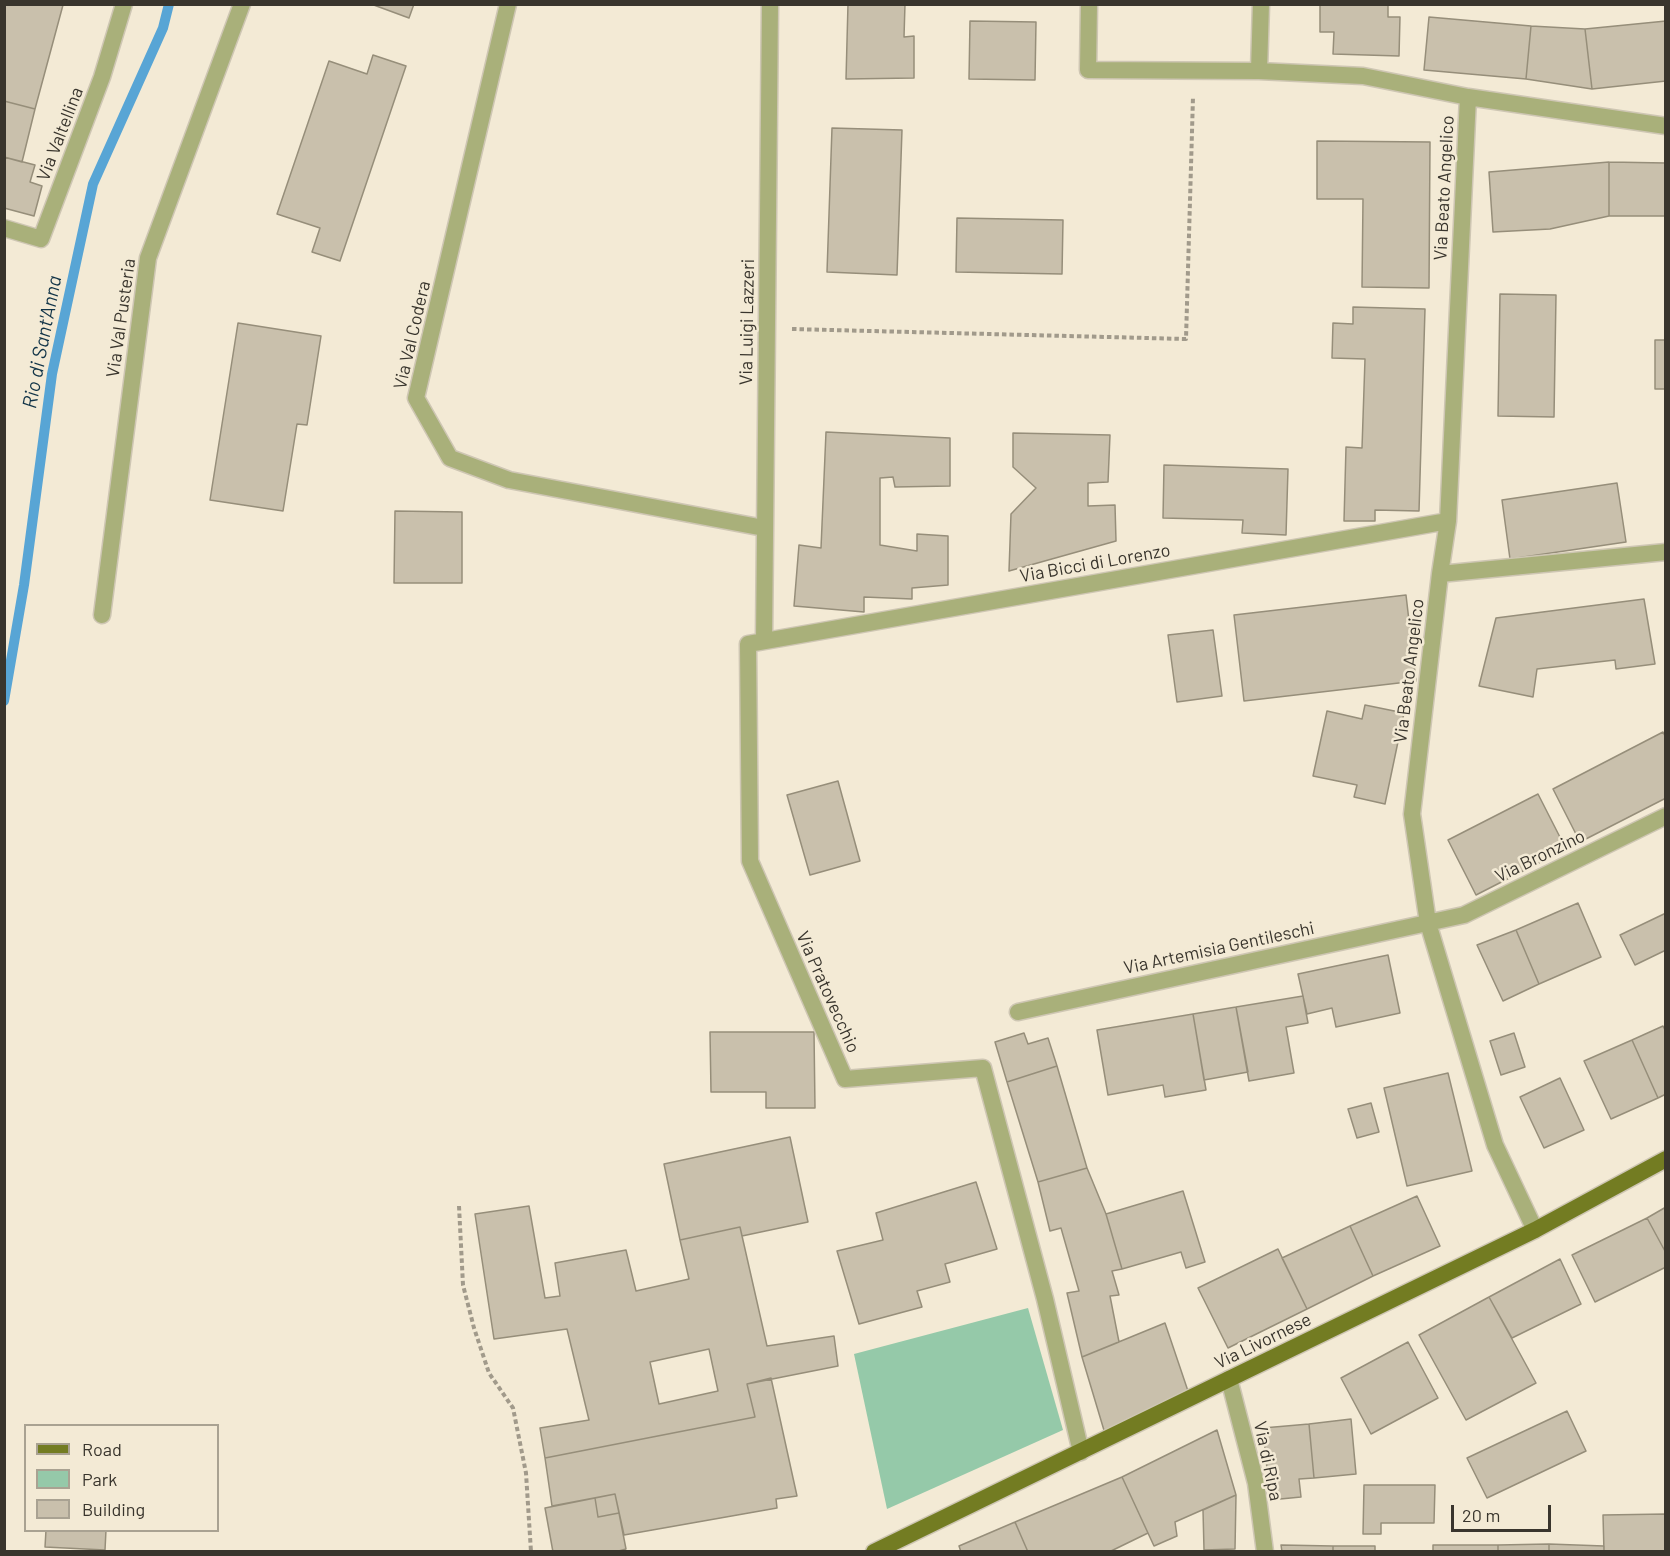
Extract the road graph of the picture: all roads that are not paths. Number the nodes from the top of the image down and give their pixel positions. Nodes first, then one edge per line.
1 (124, 4) edge
2 (242, 4) edge
3 (508, 4) edge
4 (770, 4) edge
5 (1089, 4) edge
6 (1261, 4) edge
7 (1260, 71) junction
8 (1468, 97) junction
9 (1665, 126) edge
10 (4, 228) edge
11 (1448, 521) junction
12 (764, 528) junction
13 (1665, 552) edge
14 (1440, 574) junction
15 (102, 615) dead end
16 (756, 642) junction
17 (1665, 816) edge
18 (1428, 923) junction
19 (1018, 1012) dead end
20 (1665, 1159) edge
21 (1535, 1230) junction
22 (1229, 1379) junction
23 (1081, 1452) junction
24 (874, 1551) edge
25 (1265, 1551) edge

1 - 10 street, Via Valtellina
2 - 15 street, Via Val Pusteria
3 - 12 street, Via Val Codera
4 - 12 street, Via Luigi Lazzeri
5 - 7 street
6 - 7 street
7 - 8 street
8 - 9 street
8 - 11 street, Via Beato Angelico
11 - 14 street, Via Beato Angelico
11 - 16 street, Via Bicci di Lorenzo
12 - 16 street, Via Luigi Lazzeri
13 - 14 street
14 - 18 street, Via Beato Angelico
16 - 23 street, Via Pratovecchio
17 - 18 street, Via Bronzino
18 - 19 street, Via Artemisia Gentileschi
18 - 21 street, Via Beato Angelico
20 - 21 main road, Via Livornese
21 - 22 main road, Via Livornese
22 - 23 main road, Via Livornese
22 - 25 street, Via di Ripa
23 - 24 main road, Via Livornese

